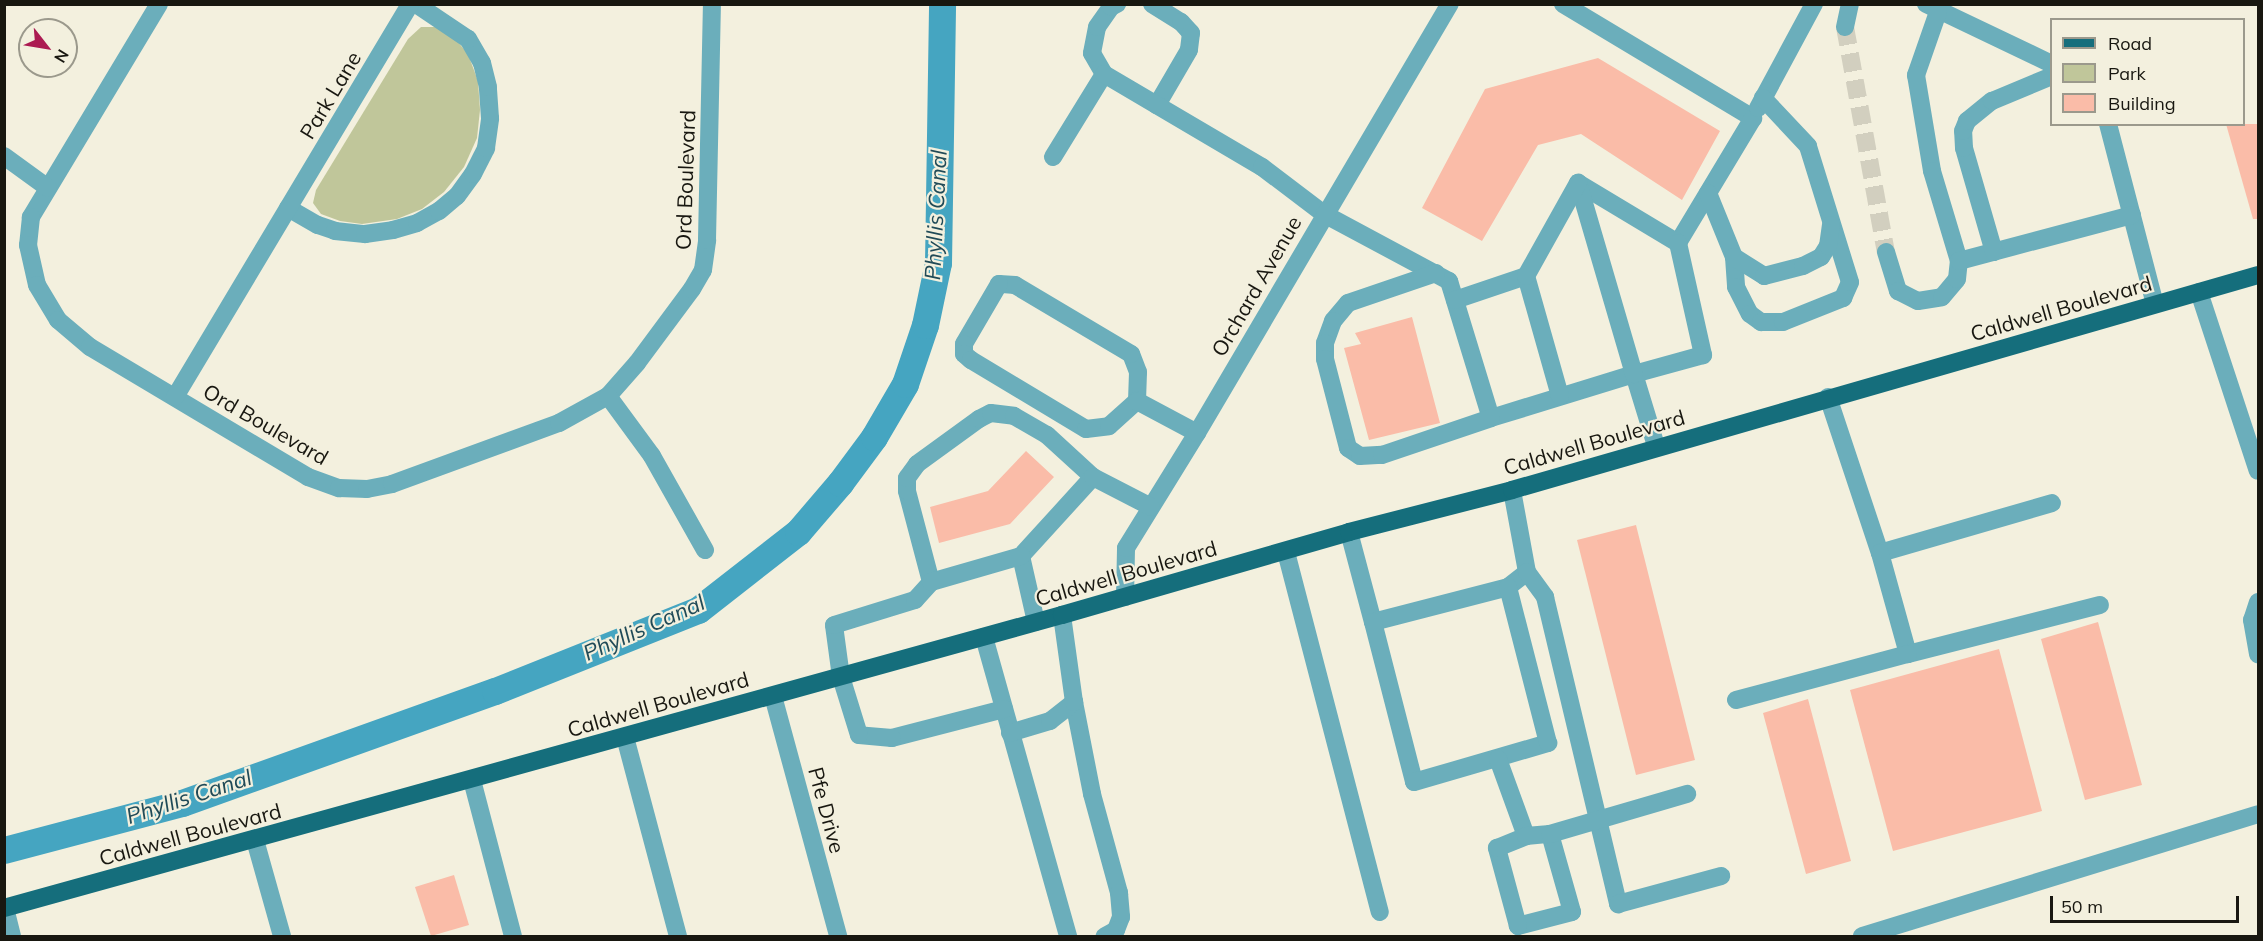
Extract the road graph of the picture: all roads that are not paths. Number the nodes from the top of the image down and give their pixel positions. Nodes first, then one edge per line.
1 (159, 4) edge
2 (410, 4) edge
3 (416, 4) edge
4 (712, 4) edge
5 (1117, 4) edge
6 (1152, 4) edge
7 (1450, 4) edge
8 (1563, 4) edge
9 (1814, 4) edge
10 (1850, 4) edge
11 (1932, 8) edge
12 (1845, 27) tunnel mouth
13 (2050, 63) edge
14 (1104, 74) junction
15 (2050, 77) edge
16 (1763, 98) junction
17 (1157, 105) junction
18 (1753, 118) junction
19 (2109, 126) edge
20 (4, 156) edge
21 (1053, 157) dead end
22 (1578, 183) junction
23 (48, 188) junction
24 (1708, 193) junction
25 (288, 208) junction
26 (1324, 214) junction
27 (2132, 215) junction
28 (1832, 219) junction
29 (1678, 243) junction
30 (1886, 252) tunnel mouth
31 (1994, 252) junction
32 (1734, 257) junction
33 (1959, 261) junction
34 (1436, 273) junction
35 (2259, 275) edge
36 (1526, 276) junction
37 (2199, 292) junction
38 (1455, 300) junction
39 (2155, 304) junction
40 (1634, 374) junction
41 (608, 396) junction
42 (1560, 396) junction
43 (175, 397) junction
44 (1828, 397) junction
45 (1137, 401) junction
46 (1491, 418) junction
47 (1197, 433) junction
48 (1656, 446) junction
49 (2259, 471) edge
50 (1093, 477) junction
51 (1512, 490) junction
52 (2052, 503) dead end
53 (1151, 507) junction
54 (1349, 532) junction
55 (705, 550) dead end
56 (1286, 552) junction
57 (1880, 553) junction
58 (1021, 556) junction
59 (1527, 572) junction
60 (931, 582) junction
61 (1508, 587) junction
62 (1125, 597) junction
63 (2259, 602) edge
64 (2100, 605) dead end
65 (1062, 615) junction
66 (1036, 622) junction
67 (1373, 622) junction
68 (984, 637) junction
69 (1908, 654) junction
70 (2259, 654) edge
71 (841, 677) junction
72 (773, 696) junction
73 (1736, 700) dead end
74 (1074, 702) junction
75 (1004, 709) junction
76 (1010, 733) junction
77 (625, 737) junction
78 (1498, 759) junction
79 (472, 780) junction
80 (1688, 794) dead end
81 (2259, 814) edge
82 (1598, 820) junction
83 (1550, 834) junction
84 (1526, 836) junction
85 (255, 840) junction
86 (1721, 876) dead end
87 (5, 908) edge
88 (1380, 912) dead end
89 (12, 936) edge
90 (282, 936) edge
91 (513, 936) edge
92 (678, 936) edge
93 (838, 936) edge
94 (1068, 936) edge
95 (1105, 936) edge
96 (1862, 936) edge

1 - 23 street, Ord Boulevard
2 - 25 street, Park Lane
3 - 25 street
4 - 41 street, Ord Boulevard
5 - 14 street
6 - 17 street
7 - 26 street, Orchard Avenue
8 - 18 street
9 - 16 street
10 - 12 street
11 - 13 street
11 - 33 street
14 - 17 street
14 - 21 street
15 - 31 street
16 - 18 street
16 - 28 street
17 - 26 street
18 - 24 street
19 - 27 street
20 - 23 street
22 - 29 street
22 - 36 street
22 - 40 street
23 - 43 street, Ord Boulevard
24 - 29 street
24 - 32 street
25 - 43 street, Park Lane
26 - 34 street
26 - 47 street, Orchard Avenue
27 - 31 street
27 - 39 street
28 - 32 street
28 - 32 street
29 - 40 street
30 - 33 street
31 - 33 street
34 - 38 street
34 - 46 street
35 - 37 main road, Caldwell Boulevard
36 - 38 street
36 - 42 street
37 - 39 main road, Caldwell Boulevard
37 - 49 street
38 - 46 street
39 - 44 main road, Caldwell Boulevard
40 - 42 street
40 - 48 street
41 - 43 street, Ord Boulevard
41 - 55 street
42 - 46 street
44 - 48 main road, Caldwell Boulevard
44 - 57 street
45 - 45 street
45 - 47 street
47 - 53 street, Orchard Avenue
48 - 51 main road, Caldwell Boulevard
50 - 53 street
50 - 58 street
50 - 60 street
51 - 54 main road, Caldwell Boulevard
51 - 59 street
52 - 57 street
53 - 62 street, Orchard Avenue
54 - 56 main road, Caldwell Boulevard
54 - 67 street
56 - 62 main road, Caldwell Boulevard
56 - 88 street
57 - 69 street
58 - 60 street
58 - 66 street
59 - 61 street
59 - 82 street
60 - 71 street
61 - 67 street
61 - 78 street
62 - 65 main road, Caldwell Boulevard
63 - 70 street
64 - 69 street
65 - 66 main road, Caldwell Boulevard
65 - 74 street
66 - 68 main road, Caldwell Boulevard
67 - 78 street
68 - 71 main road, Caldwell Boulevard
68 - 75 street
69 - 73 street
71 - 72 main road, Caldwell Boulevard
71 - 75 street
72 - 77 main road, Caldwell Boulevard
72 - 93 street, Pfe Drive
74 - 76 street
74 - 95 street
75 - 76 street
76 - 94 street
77 - 79 main road, Caldwell Boulevard
77 - 92 street
78 - 84 street
79 - 85 main road, Caldwell Boulevard
79 - 91 street
80 - 82 street
81 - 96 street
82 - 83 street
82 - 86 street
83 - 84 street
83 - 84 street
85 - 87 main road, Caldwell Boulevard
85 - 90 street
87 - 89 street

